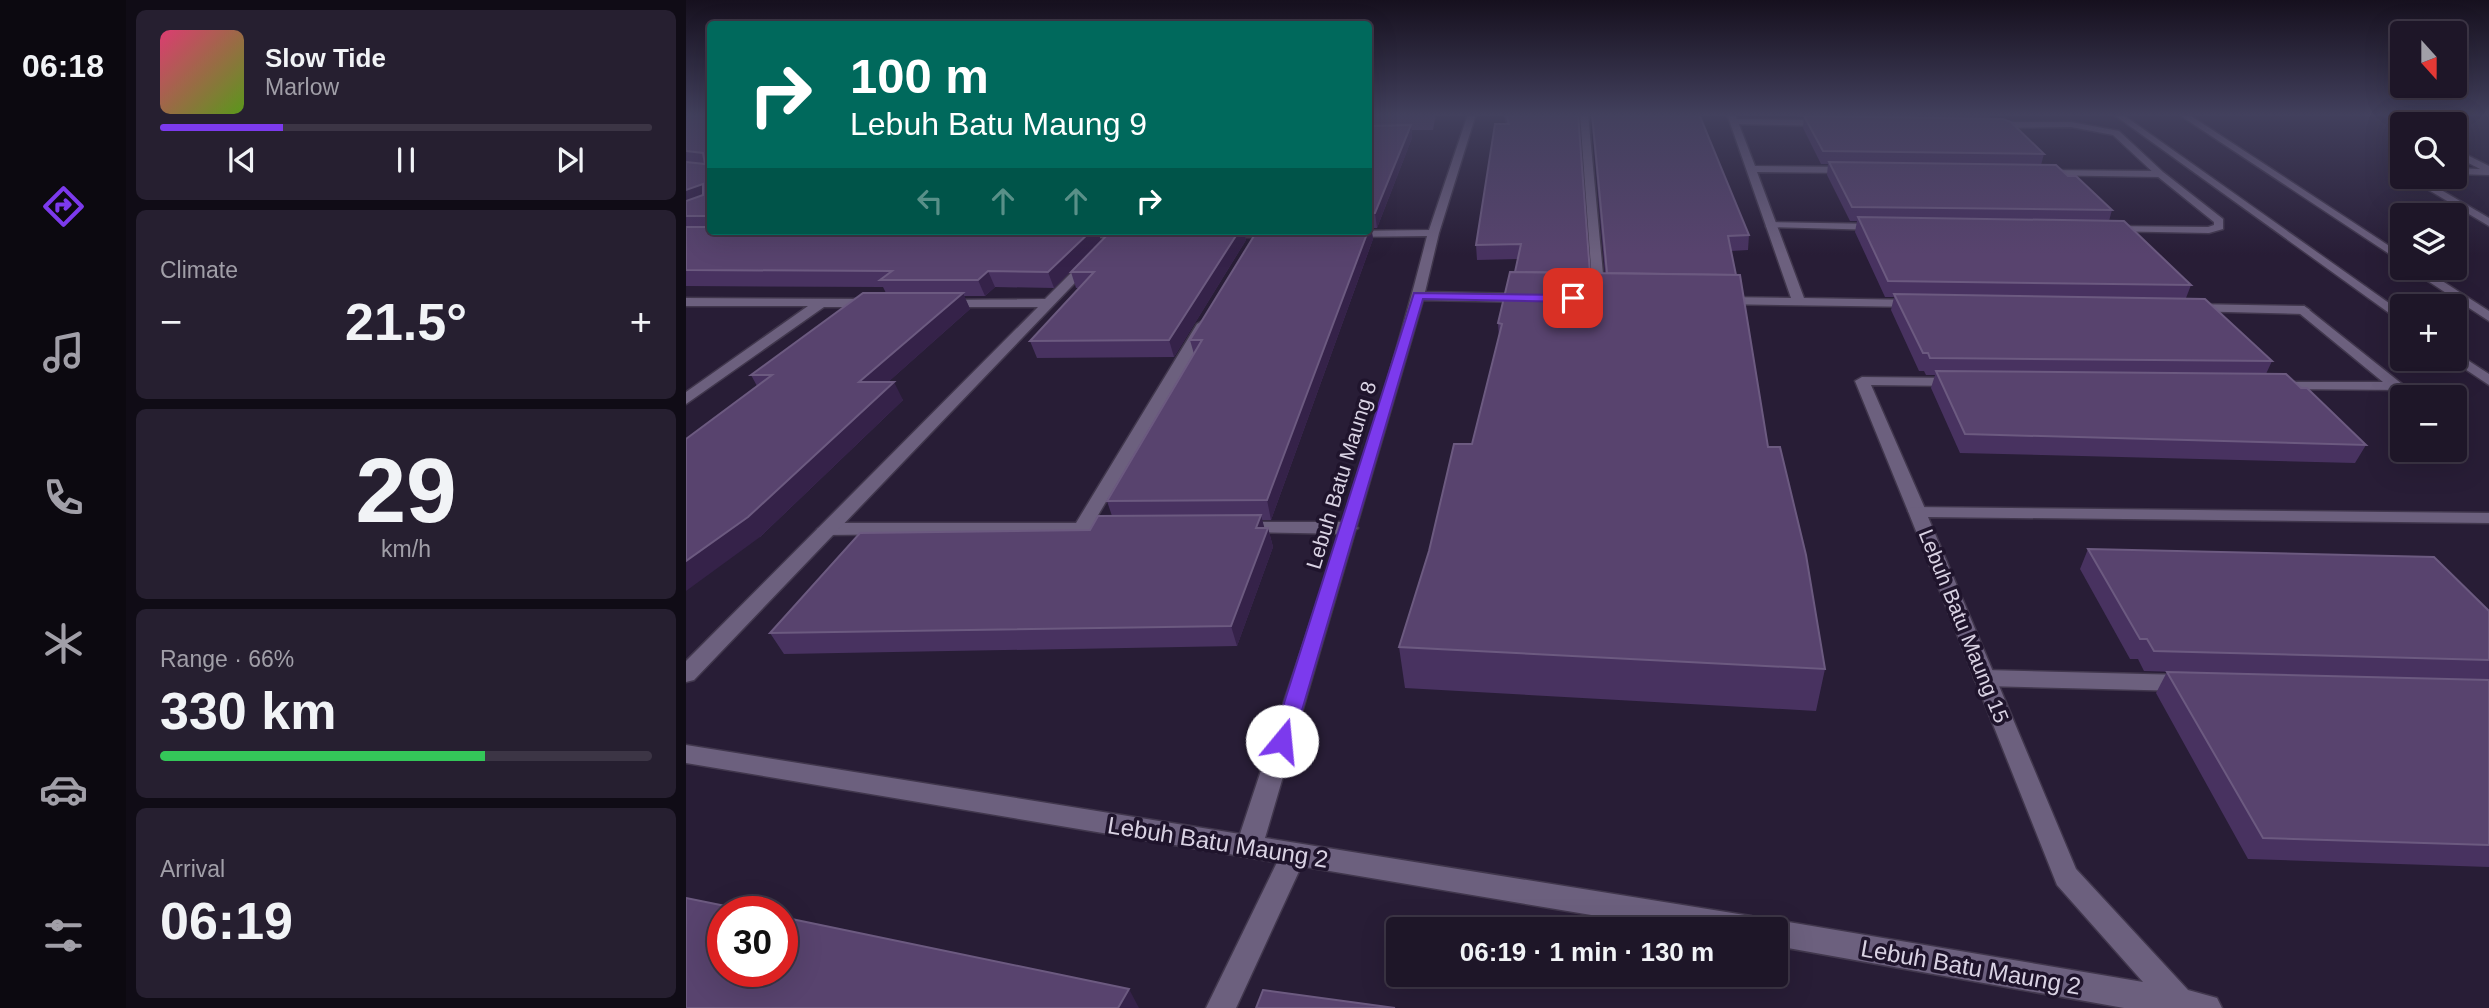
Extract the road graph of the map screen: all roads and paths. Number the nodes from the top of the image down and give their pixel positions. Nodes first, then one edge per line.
1 (1457, 161) edge
2 (1588, 161) edge
3 (1749, 161) edge
4 (2146, 161) edge
5 (2183, 161) edge
6 (2253, 161) edge
7 (2471, 161) edge
8 (1752, 169) junction
9 (1861, 170) edge
10 (2467, 171) edge
11 (2489, 171) edge
12 (2024, 172) edge
13 (2160, 174) junction
14 (2432, 189) edge
15 (2489, 223) edge
16 (1770, 225) junction
17 (1893, 227) edge
18 (2098, 229) edge
19 (1433, 233) junction
20 (1372, 234) edge
21 (1116, 235) edge
22 (1223, 235) edge
23 (1275, 235) edge
24 (1256, 237) edge
25 (1107, 244) edge
26 (2390, 251) edge
27 (1097, 254) edge
28 (2432, 280) edge
29 (1418, 296) junction
30 (1543, 298) edge
31 (1599, 299) edge
32 (1703, 300) edge
33 (686, 302) edge
34 (1799, 302) junction
35 (821, 303) junction
36 (888, 303) edge
37 (928, 303) edge
38 (1048, 303) junction
39 (1936, 304) edge
40 (2181, 308) edge
41 (2390, 310) edge
42 (1209, 316) edge
43 (2489, 317) edge
44 (2467, 365) edge
45 (2489, 381) edge
46 (1972, 382) edge
47 (2260, 386) edge
48 (686, 399) edge
49 (1917, 511) junction
50 (2489, 518) edge
51 (1082, 528) junction
52 (1136, 528) edge
53 (1229, 528) edge
54 (1349, 528) junction
55 (826, 529) junction
56 (686, 674) edge
57 (1984, 678) junction
58 (2203, 684) edge
59 (686, 754) edge
60 (1249, 847) junction
61 (1294, 854) junction
62 (1678, 917) edge
63 (1788, 935) edge
64 (2192, 1007) edge
65 (1221, 1008) edge

1 - 19 street, Lebuh Batu Maung 8
2 - 31 street
3 - 8 street
4 - 13 street
5 - 41 street
6 - 26 street
7 - 11 street
8 - 9 street
8 - 16 street
10 - 11 street
12 - 13 street
13 - 18 street
14 - 15 street
16 - 17 street
16 - 34 street
19 - 20 street
19 - 29 street, Lebuh Batu Maung 8
21 - 25 street
22 - 24 street
23 - 24 street
27 - 38 street
28 - 43 street
29 - 30 street
29 - 54 street, Lebuh Batu Maung 8
32 - 34 street
33 - 35 street
34 - 39 street
35 - 36 street
35 - 48 street
37 - 38 street
38 - 55 street
40 - 47 street
42 - 51 street
44 - 45 street
46 - 49 street
49 - 50 street, Lebuh Batu Maung 15
49 - 57 street, Lebuh Batu Maung 15
51 - 52 street
51 - 55 street
53 - 54 street
54 - 60 street, Lebuh Batu Maung 8
55 - 56 street
57 - 58 street
57 - 64 street, Lebuh Batu Maung 15
59 - 60 street, Lebuh Batu Maung 2
60 - 61 street, Lebuh Batu Maung 2
61 - 62 street, Lebuh Batu Maung 2
61 - 65 street
63 - 64 street, Lebuh Batu Maung 2

